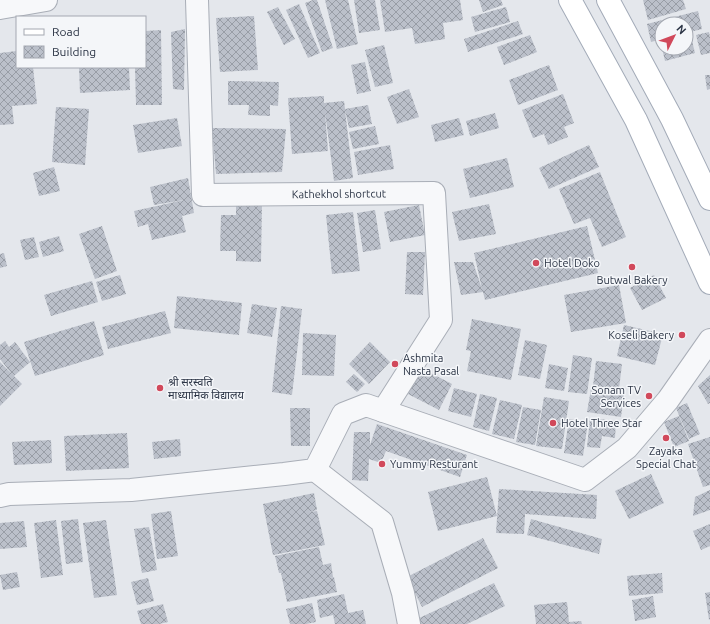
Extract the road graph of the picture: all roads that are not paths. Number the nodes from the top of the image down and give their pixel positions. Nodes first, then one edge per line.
1 (46, 0) edge
2 (197, 0) edge
3 (570, 0) edge
4 (608, 0) edge
5 (24, 2) edge
6 (0, 8) edge
7 (710, 199) edge
8 (710, 283) edge
9 (710, 340) edge
10 (383, 411) junction
11 (315, 470) junction
12 (0, 496) edge
13 (409, 624) edge

1 - 5 street
2 - 10 street, Kathekhol shortcut
3 - 8 main road
4 - 7 main road
5 - 6 street
9 - 10 street
10 - 11 street
11 - 12 street
11 - 13 street

